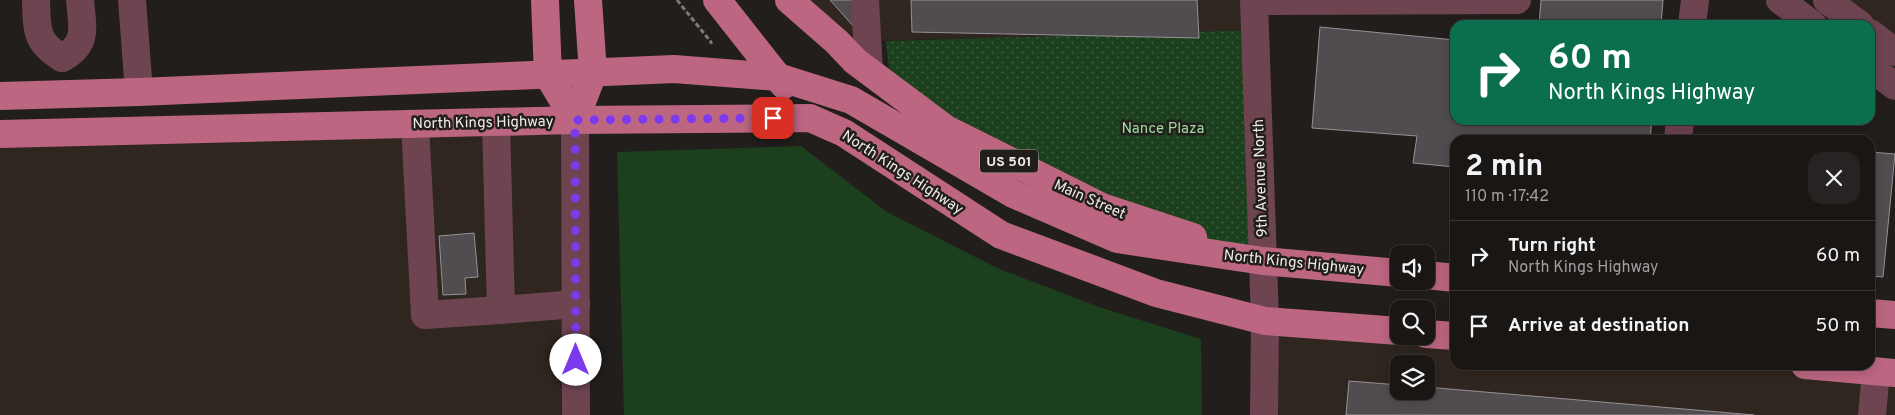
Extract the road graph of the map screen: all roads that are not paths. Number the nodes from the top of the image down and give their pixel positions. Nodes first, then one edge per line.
1 (36, 0) edge
2 (80, 0) edge
3 (132, 0) edge
4 (546, 0) edge
5 (588, 0) edge
6 (717, 0) edge
7 (789, 0) edge
8 (865, 0) edge
9 (1517, 0) edge
10 (1695, 0) edge
11 (1780, 0) edge
12 (1827, 0) edge
13 (1254, 1) edge
14 (1693, 20) edge
15 (1807, 20) edge
16 (1853, 20) edge
17 (1875, 36) edge
18 (1895, 52) edge
19 (62, 58) junction
20 (869, 71) junction
21 (1875, 71) edge
22 (593, 73) junction
23 (548, 75) junction
24 (778, 77) junction
25 (1895, 86) edge
26 (139, 92) junction
27 (60, 94) junction
28 (0, 96) edge
29 (810, 118) junction
30 (575, 120) junction
31 (496, 122) junction
32 (415, 124) junction
33 (0, 134) edge
34 (1263, 261) junction
35 (1390, 272) edge
36 (1435, 276) edge
37 (1450, 277) edge
38 (576, 304) junction
39 (501, 310) junction
40 (1875, 313) edge
41 (1895, 315) edge
42 (1266, 321) junction
43 (1390, 331) edge
44 (1435, 335) edge
45 (1450, 336) edge
46 (1862, 370) edge
47 (1885, 372) edge
48 (576, 415) edge
49 (1264, 415) edge
50 (1872, 415) edge

1 - 19 street
2 - 19 street
3 - 26 street
4 - 23 main road
5 - 22 main road
6 - 24 main road
7 - 20 main road, Main Street / US 501
8 - 20 street
9 - 13 street
10 - 14 street
11 - 15 street
12 - 16 street
13 - 34 street, 9th Avenue North
17 - 18 street
19 - 27 street
20 - 34 main road, Main Street / US 501
21 - 25 street
22 - 23 main road, North Kings Highway
22 - 24 main road, North Kings Highway
22 - 30 main road
23 - 26 main road, North Kings Highway
23 - 30 main road
24 - 29 main road
24 - 34 main road, North Kings Highway
26 - 27 main road, North Kings Highway
27 - 28 main road, North Kings Highway
29 - 30 main road, North Kings Highway
29 - 42 main road, North Kings Highway
30 - 31 main road, North Kings Highway
30 - 38 street
31 - 32 main road, North Kings Highway
31 - 39 street
32 - 33 main road, North Kings Highway
32 - 39 street
34 - 35 main road, North Kings Highway
34 - 42 street, 9th Avenue North
36 - 37 main road
38 - 39 street
38 - 48 street
40 - 41 main road
42 - 43 main road, North Kings Highway
42 - 49 street, 9th Avenue North
44 - 45 main road
46 - 47 main road
47 - 50 street

